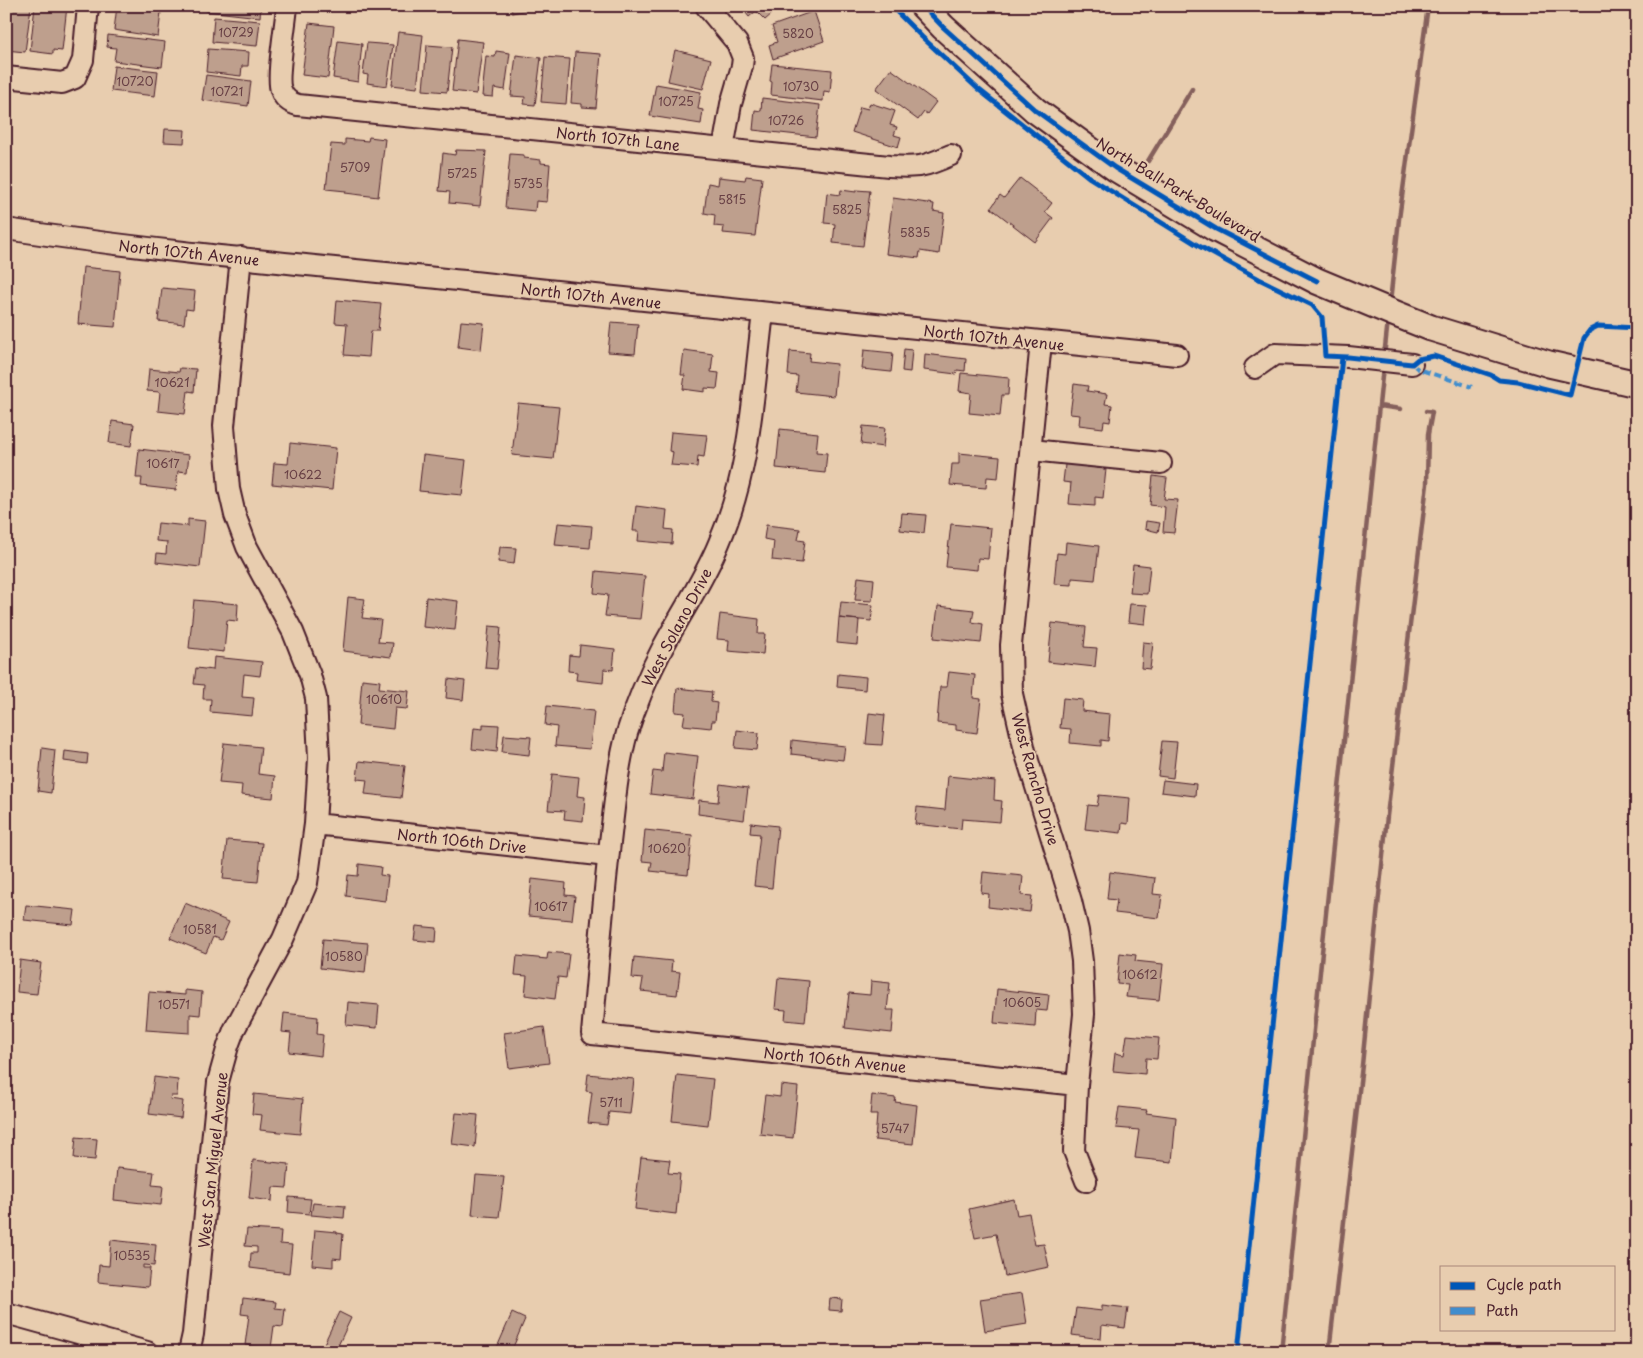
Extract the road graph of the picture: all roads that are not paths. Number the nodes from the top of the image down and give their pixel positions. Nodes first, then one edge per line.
1 (88, 6) edge
2 (288, 6) edge
3 (706, 6) edge
4 (923, 6) edge
5 (6, 76) edge
6 (723, 149) junction
7 (951, 155) dead end
8 (6, 230) edge
9 (241, 257) junction
10 (763, 313) junction
11 (1041, 342) junction
12 (1177, 354) dead end
13 (1412, 364) dead end
14 (1255, 368) dead end
15 (1637, 384) edge
16 (1031, 450) junction
17 (1161, 463) dead end
18 (315, 824) junction
19 (608, 856) junction
20 (592, 1034) joint
21 (1077, 1084) junction
22 (1086, 1182) dead end
23 (6, 1313) edge
24 (147, 1352) edge
25 (190, 1352) edge

1 - 5 street
2 - 6 street, North 107th Lane
3 - 6 street
4 - 15 main road, North Ball Park Boulevard
6 - 7 street, North 107th Lane
8 - 9 street, North 107th Avenue
9 - 10 street, North 107th Avenue
9 - 18 street, West San Miguel Avenue
10 - 11 street, North 107th Avenue
10 - 19 street, West Solano Drive
11 - 12 street, North 107th Avenue
11 - 16 street, West Rancho Drive
13 - 14 street
16 - 17 street
16 - 21 street, West Rancho Drive
18 - 19 street, North 106th Drive
18 - 25 street, West San Miguel Avenue
19 - 20 street, West Solano Drive
20 - 21 street, North 106th Avenue
21 - 22 street, West Rancho Drive
23 - 24 street

